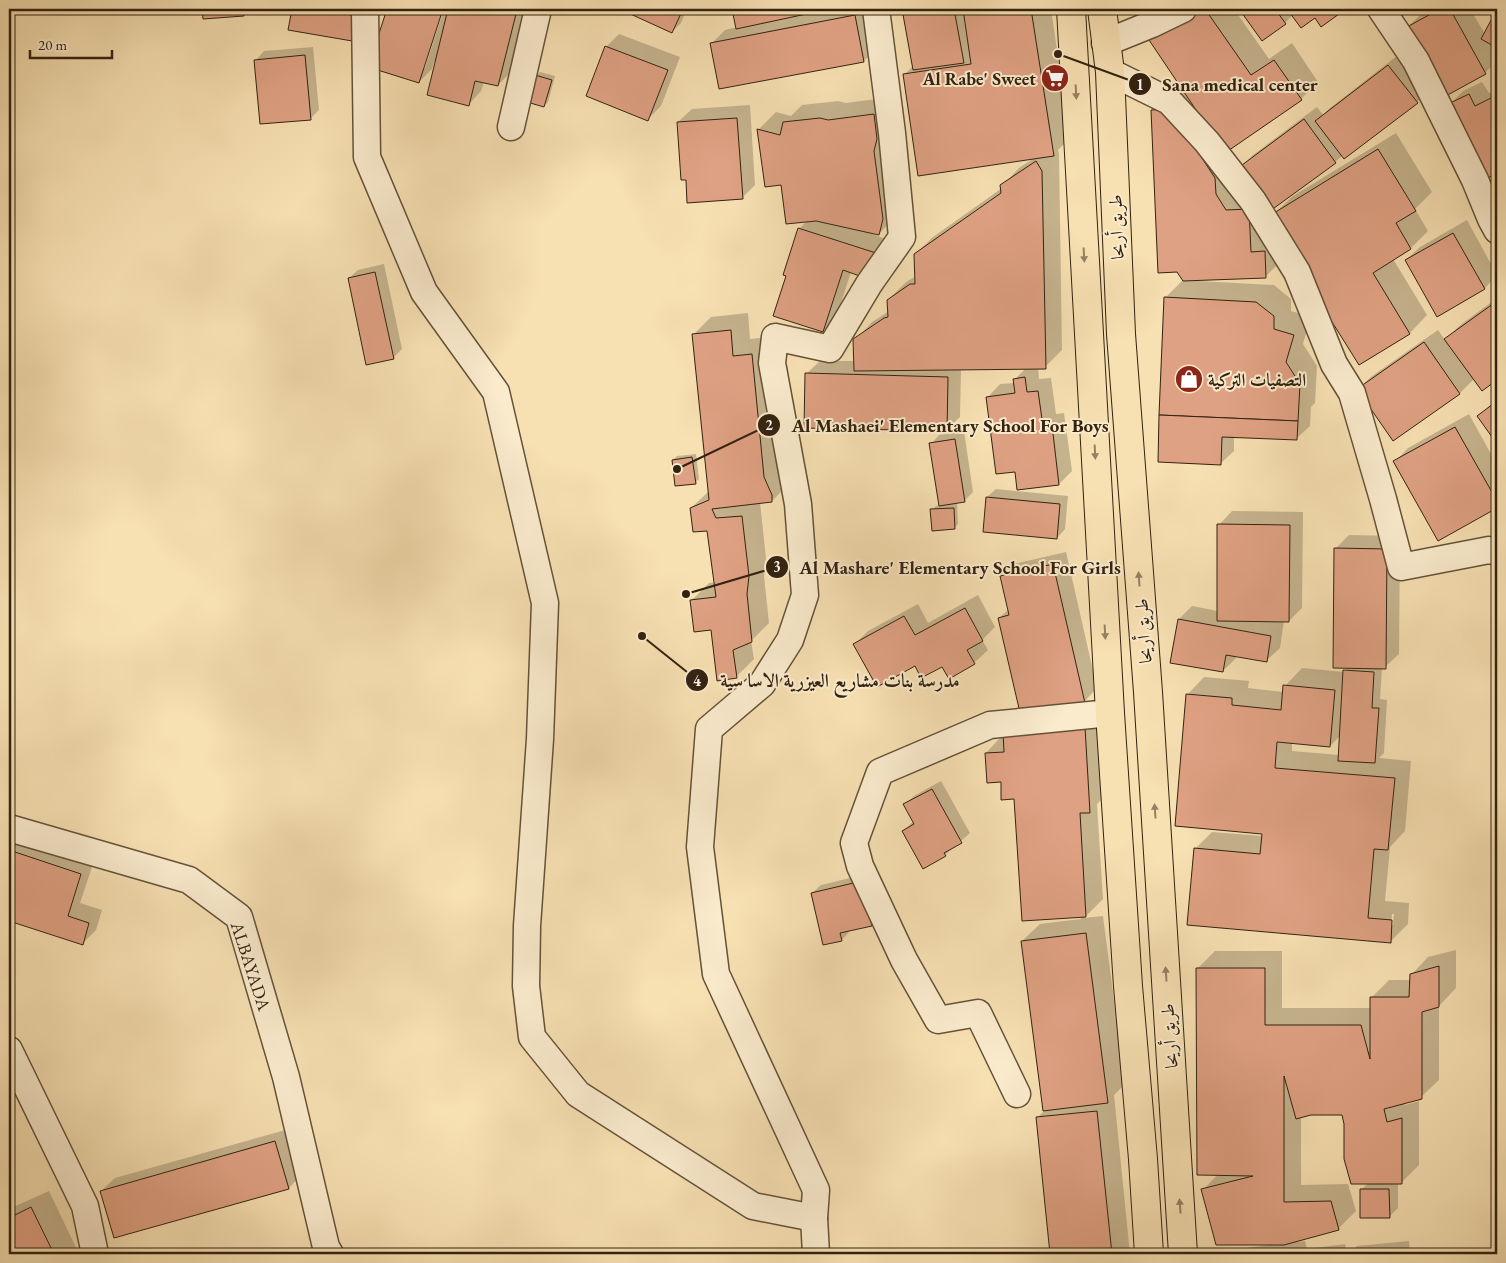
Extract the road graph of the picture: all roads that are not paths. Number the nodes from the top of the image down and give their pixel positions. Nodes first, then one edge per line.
1 (365, 9) edge
2 (538, 9) edge
3 (876, 9) edge
4 (1071, 9) edge
5 (1102, 9) edge
6 (1183, 9) edge
7 (1381, 9) edge
8 (1105, 43) junction
9 (1110, 72) junction
10 (511, 127) dead end
11 (1497, 230) edge
12 (1497, 552) edge
13 (1110, 713) junction
14 (9, 828) edge
15 (9, 1050) edge
16 (1017, 1094) dead end
17 (814, 1218) junction
18 (95, 1254) edge
19 (330, 1254) edge
20 (816, 1254) edge
21 (1149, 1254) edge
22 (1183, 1254) edge

1 - 17 street
2 - 10 street
3 - 17 street
4 -> 13 main road, طريق أريحا
5 - 8 main road, طريق أريحا
6 - 8 street
7 - 11 street
8 - 9 main road, طريق أريحا
9 - 12 street
22 -> 9 main road, طريق أريحا
13 - 16 street
13 - 21 main road, طريق أريحا
14 - 19 street, ALBAYADA
15 - 18 street
17 - 20 street

